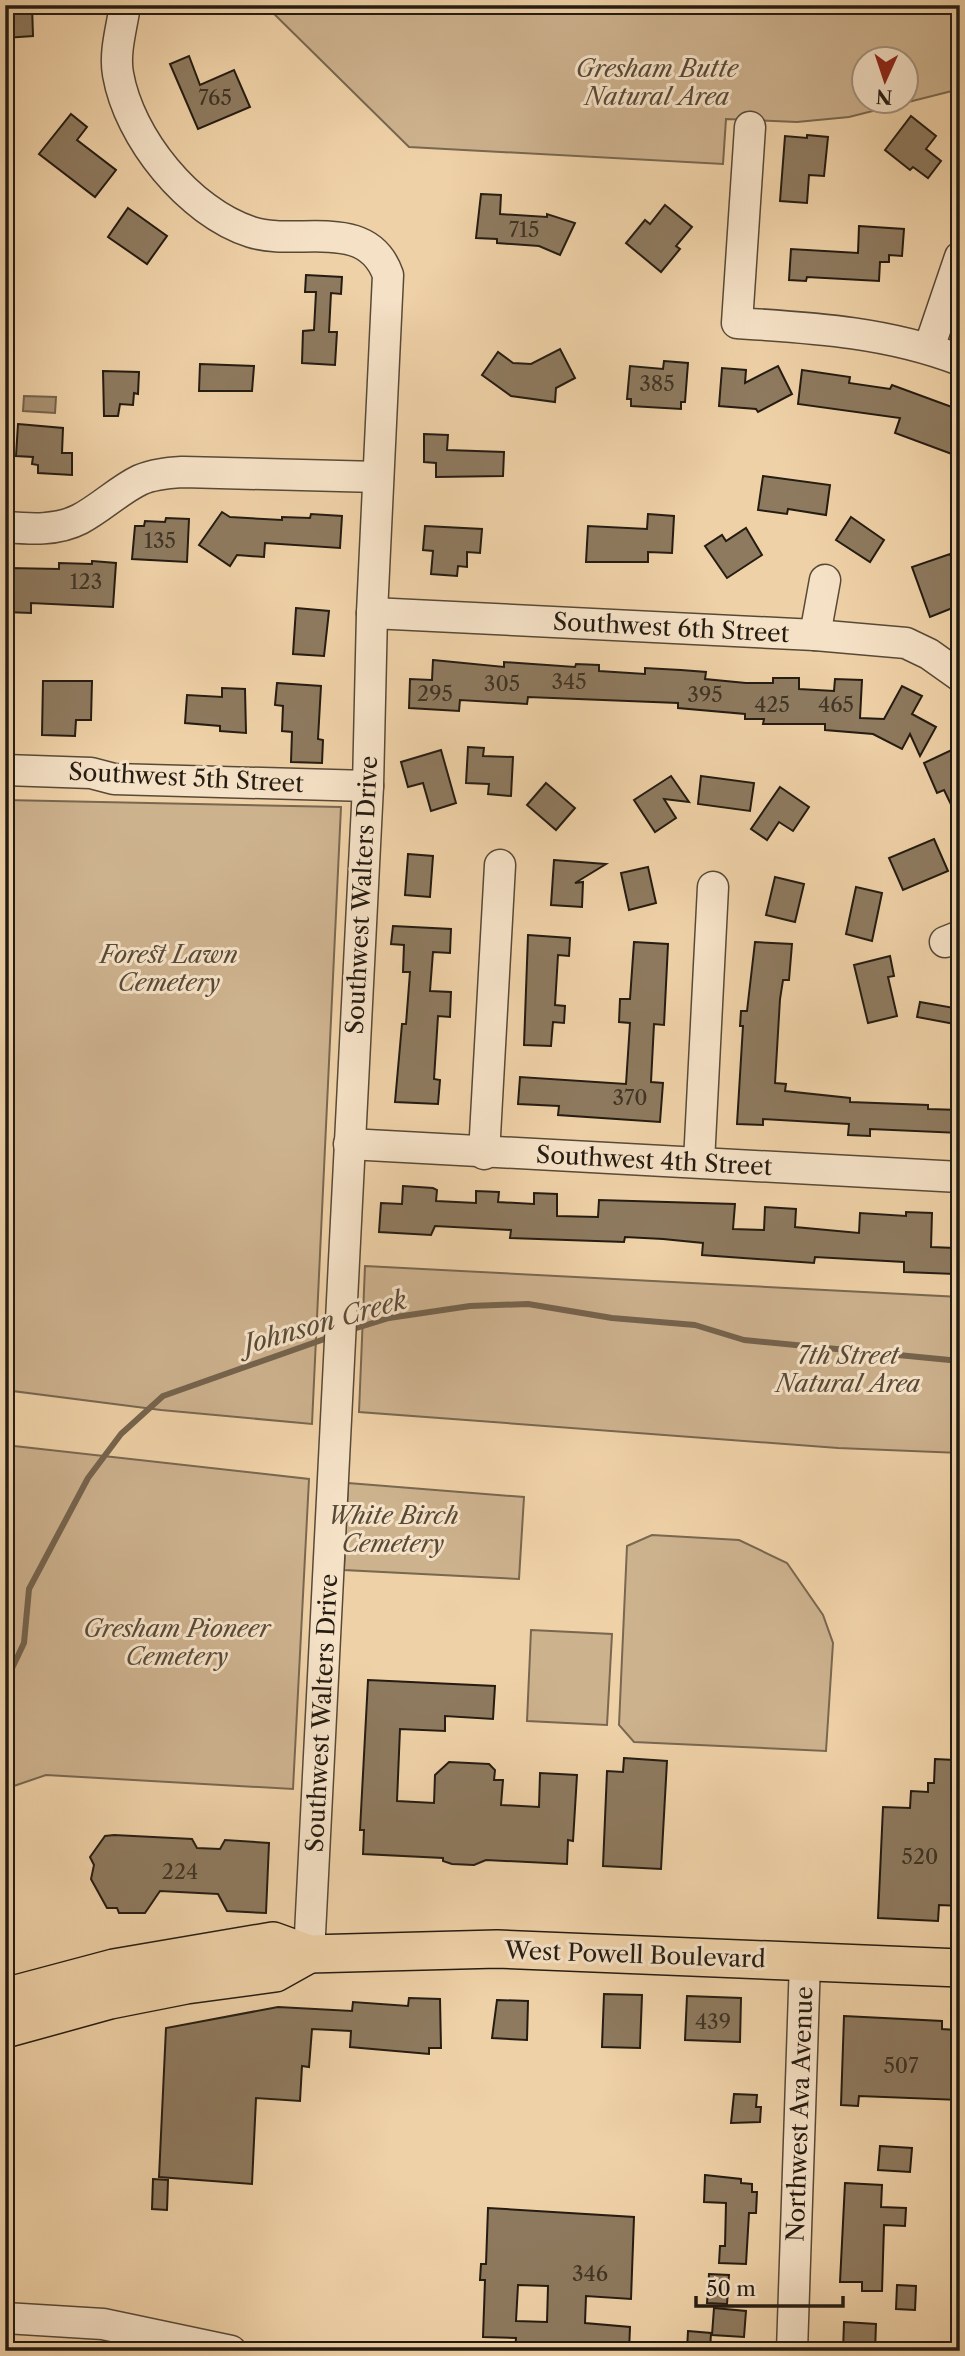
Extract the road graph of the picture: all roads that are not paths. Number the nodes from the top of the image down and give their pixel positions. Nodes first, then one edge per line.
1 (125, 5) edge
2 (750, 127) dead end
3 (960, 257) edge
4 (929, 348) junction
5 (960, 360) edge
6 (378, 477) junction
7 (5, 527) edge
8 (825, 580) dead end
9 (372, 613) junction
10 (815, 635) junction
11 (960, 676) edge
12 (5, 770) edge
13 (368, 786) junction
14 (500, 865) dead end
15 (712, 887) dead end
16 (349, 1144) junction
17 (485, 1154) junction
18 (699, 1163) junction
19 (960, 1177) edge
20 (309, 1954) junction
21 (805, 1961) junction
22 (960, 1968) edge
23 (5, 1997) edge
24 (5, 2029) edge
25 (5, 2318) edge
26 (231, 2351) edge
27 (792, 2351) edge

1 - 6 street, Southwest Walters Drive
2 - 4 street
3 - 4 street
4 - 5 street
6 - 7 street
6 - 9 street, Southwest Walters Drive
8 - 10 street
9 - 10 street, Southwest 6th Street
9 - 13 street, Southwest Walters Drive
10 - 11 street, Southwest 6th Street
12 - 13 street, Southwest 5th Street
13 - 16 street, Southwest Walters Drive
14 - 17 street
15 - 18 street
16 - 17 street, Southwest 4th Street
16 - 20 street, Southwest Walters Drive
17 - 18 street, Southwest 4th Street
18 - 19 street, Southwest 4th Street
20 - 21 main road, West Powell Boulevard
20 - 23 main road, West Powell Boulevard
20 - 24 main road, West Powell Boulevard
21 - 22 main road, West Powell Boulevard
21 - 27 street, Northwest Ava Avenue
25 - 26 street

